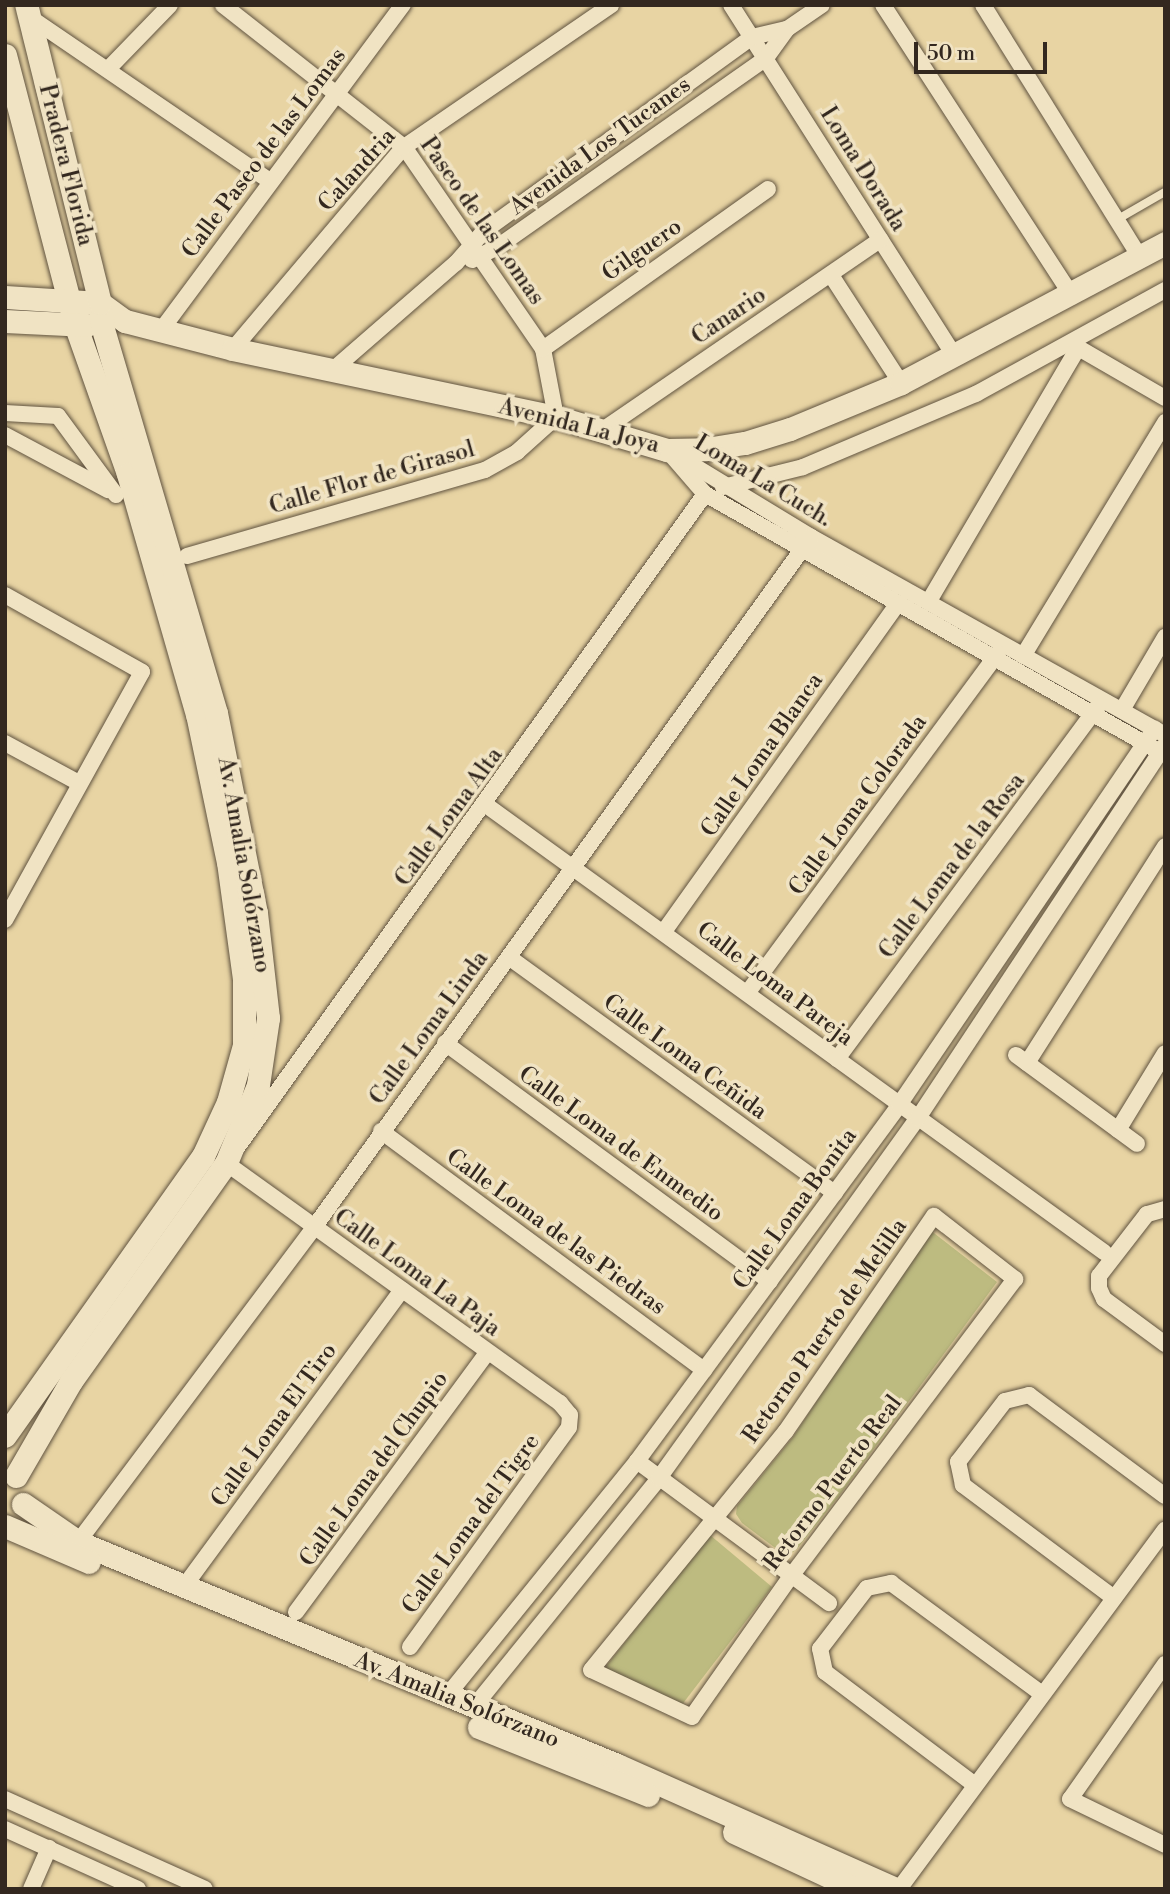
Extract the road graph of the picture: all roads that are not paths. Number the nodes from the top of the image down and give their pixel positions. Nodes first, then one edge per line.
1 (170, 5) edge
2 (223, 5) edge
3 (403, 5) edge
4 (611, 5) edge
5 (731, 5) edge
6 (822, 5) edge
7 (883, 5) edge
8 (983, 5) edge
9 (27, 10) edge
10 (787, 29) junction
11 (752, 37) junction
12 (5, 55) edge
13 (766, 58) junction
14 (110, 67) junction
15 (336, 93) junction
16 (404, 147) junction
17 (270, 181) junction
18 (768, 189) dead end
19 (1165, 192) edge
20 (1118, 219) junction
21 (880, 240) junction
22 (470, 242) junction
23 (1165, 243) edge
24 (1140, 257) junction
25 (482, 258) junction
26 (456, 263) junction
27 (831, 275) junction
28 (1165, 290) edge
29 (1071, 295) junction
30 (5, 296) edge
31 (68, 300) junction
32 (101, 314) junction
33 (5, 321) edge
34 (75, 324) junction
35 (162, 329) junction
36 (1074, 345) junction
37 (543, 348) junction
38 (233, 349) junction
39 (955, 356) junction
40 (334, 368) junction
41 (901, 383) junction
42 (1165, 398) edge
43 (5, 413) edge
44 (556, 417) junction
45 (1165, 422) edge
46 (604, 429) junction
47 (5, 435) edge
48 (667, 450) junction
49 (726, 485) junction
50 (705, 494) junction
51 (811, 537) junction
52 (801, 552) junction
53 (187, 556) dead end
54 (5, 595) edge
55 (929, 601) junction
56 (897, 605) junction
57 (1165, 637) edge
58 (1003, 645) junction
59 (1023, 656) junction
60 (993, 660) junction
61 (1102, 699) junction
62 (1122, 710) junction
63 (1092, 714) junction
64 (1160, 732) edge
65 (5, 743) edge
66 (1145, 744) junction
67 (1163, 751) edge
68 (77, 782) junction
69 (486, 804) junction
70 (1165, 846) edge
71 (575, 866) junction
72 (9, 901) edge
73 (5, 920) edge
74 (665, 930) junction
75 (510, 958) junction
76 (748, 992) junction
77 (445, 1043) junction
78 (1165, 1053) edge
79 (837, 1059) junction
80 (899, 1105) junction
81 (918, 1118) junction
82 (1118, 1130) junction
83 (381, 1131) junction
84 (1137, 1144) dead end
85 (226, 1163) junction
86 (835, 1193) junction
87 (1165, 1209) edge
88 (316, 1226) junction
89 (1104, 1252) dead end
90 (1015, 1279) joint
91 (770, 1282) junction
92 (402, 1290) junction
93 (1165, 1344) edge
94 (488, 1352) junction
95 (704, 1370) junction
96 (569, 1427) joint
97 (5, 1436) edge
98 (637, 1461) junction
99 (10, 1473) edge
100 (659, 1478) junction
101 (1165, 1496) edge
102 (23, 1504) junction
103 (713, 1517) junction
104 (5, 1525) edge
105 (1165, 1530) edge
106 (78, 1542) junction
107 (791, 1576) junction
108 (183, 1588) junction
109 (1114, 1598) junction
110 (829, 1603) dead end
111 (296, 1612) dead end
112 (410, 1647) dead end
113 (1165, 1664) edge
114 (1042, 1695) junction
115 (446, 1697) junction
116 (473, 1708) junction
117 (975, 1785) junction
118 (5, 1799) edge
119 (5, 1829) edge
120 (1165, 1845) edge
121 (49, 1848) junction
122 (32, 1889) edge
123 (138, 1889) edge
124 (205, 1889) edge
125 (856, 1889) edge
126 (897, 1889) edge

1 - 14 street
2 - 15 street, Paseo de las Lomas
3 - 15 street, Calle Paseo de las Lomas
4 - 16 street, Calandria
5 - 11 street, Loma Dorada
6 - 10 street
7 - 29 street
8 - 20 street
9 - 14 street
9 - 32 main road, Pradera Florida
10 - 11 street
10 - 13 street, Avenida Los Tucanes
11 - 13 street, Loma Dorada
11 - 22 street, Avenida Los Tucanes
12 - 31 main road, Pradera Florida
13 - 21 street, Loma Dorada
13 - 25 street, Avenida Los Tucanes
14 - 17 street
15 - 16 street, Paseo de las Lomas
15 - 17 street, Calle Paseo de las Lomas
16 - 22 street, Paseo de las Lomas
16 - 38 street, Calandria
17 - 35 street, Calle Paseo de las Lomas
18 - 37 street, Gilguero
19 - 20 lane
20 - 24 street
21 - 27 street, Canario
21 - 39 street, Loma Dorada
22 - 25 street, Paseo de las Lomas
22 - 26 street, Avenida Los Tucanes
23 - 24 main road, Avenida La Joya
24 - 29 main road, Avenida La Joya
25 - 26 street, Avenida Los Tucanes
25 - 37 street, Paseo de las Lomas
26 - 40 street, Avenida Los Tucanes
27 - 41 street
27 - 46 street, Canario
28 - 36 street
29 - 39 main road, Avenida La Joya
30 - 31 main road
31 - 32 main road
31 - 34 main road, Pradera Florida
32 - 34 main road
32 - 35 main road, Avenida La Joya
32 - 85 main road, Av. Amalia Solórzano
33 - 34 main road
34 - 97 main road, Av. Amalia Solórzano
35 - 38 main road, Avenida La Joya
36 - 42 street
36 - 49 street
36 - 55 street
37 - 44 street, Paseo de las Lomas
38 - 40 main road, Avenida La Joya
39 - 41 main road, Avenida La Joya
40 - 44 main road, Avenida La Joya
41 - 48 main road, Avenida La Joya
43 - 47 street
44 - 46 main road, Avenida La Joya
44 - 53 street, Calle Flor de Girasol
45 - 59 street
46 - 48 main road, Avenida La Joya
48 - 49 street, Loma La Cuch.
48 - 50 street, Loma La Cuch.
49 - 50 street
49 - 51 street, Loma La Cuch.
50 - 52 street, Loma La Cuch.
50 - 69 street, Calle Loma Alta
51 - 52 street, Calle Loma Linda
51 - 55 street, Loma La Cuch.
52 - 56 street, Loma La Cuch.
52 - 71 street, Calle Loma Linda
54 - 68 street
55 - 58 street, Loma La Cuch.
56 - 60 street, Loma La Cuch.
56 - 74 street, Calle Loma Blanca
57 - 62 street
58 - 59 street, Loma La Cuch.
58 - 60 street, Calle Loma Colorada
59 - 61 street, Loma La Cuch.
60 - 63 street, Loma La Cuch.
60 - 76 street, Calle Loma Colorada
61 - 62 street, Loma La Cuch.
61 - 63 street, Calle Loma de la Rosa
62 - 64 street, Loma La Cuch.
63 - 66 street, Loma La Cuch.
63 - 79 street, Calle Loma de la Rosa
64 - 66 street, Calle Loma Bonita
65 - 68 street
66 - 67 street, Loma La Cuch.
66 - 80 street, Calle Loma Bonita
67 - 81 street, Calle Loma Bonita
68 - 72 street
69 - 71 street, Calle Loma Pareja
69 - 85 street, Calle Loma Alta
70 - 82 street
71 - 74 street, Calle Loma Pareja
71 - 75 street, Calle Loma Linda
72 - 73 street
74 - 76 street, Calle Loma Pareja
75 - 77 street, Calle Loma Linda
75 - 86 street, Calle Loma Ceñida
76 - 79 street, Calle Loma Pareja
77 - 83 street, Calle Loma Linda
77 - 91 street, Calle Loma de Enmedio
78 - 82 street
79 - 80 street, Calle Loma Pareja
80 - 81 street, Calle Loma Pareja
80 - 86 street, Calle Loma Bonita
81 - 89 street, Calle Loma Pareja
81 - 100 street, Calle Loma Bonita
82 - 84 street
83 - 88 street, Calle Loma Linda
83 - 95 street, Calle Loma de las Piedras
85 - 88 street, Calle Loma La Paja
85 - 99 main road, Av. Amalia Solórzano
86 - 91 street, Calle Loma Bonita
87 - 93 street
88 - 92 street, Calle Loma La Paja
88 - 106 street, Calle Loma Linda
90 - 103 street, Retorno Puerto de Melilla
90 - 107 street, Retorno Puerto Real
91 - 95 street, Calle Loma Bonita
92 - 94 street, Calle Loma La Paja
92 - 108 street, Calle Loma El Tiro
94 - 96 street, Calle Loma La Paja
94 - 111 street, Calle Loma del Chupio
95 - 98 street, Calle Loma Bonita
96 - 112 street, Calle Loma del Tigre
98 - 100 street
98 - 115 street, Calle Loma Bonita
99 - 102 main road
100 - 103 street
100 - 116 street, Calle Loma Bonita
101 - 109 street
102 - 104 main road
102 - 106 main road, Av. Amalia Solórzano
103 - 107 street
103 - 107 street, Retorno Puerto Real
104 - 125 main road, Av. Amalia Solórzano
105 - 109 street
106 - 108 main road, Av. Amalia Solórzano
107 - 110 street
108 - 115 main road, Av. Amalia Solórzano
109 - 114 street
113 - 120 street
114 - 117 street
114 - 117 street
115 - 116 main road, Av. Amalia Solórzano
116 - 126 main road, Av. Amalia Solórzano
117 - 126 street
118 - 124 street
119 - 121 street
121 - 122 street
121 - 123 street

